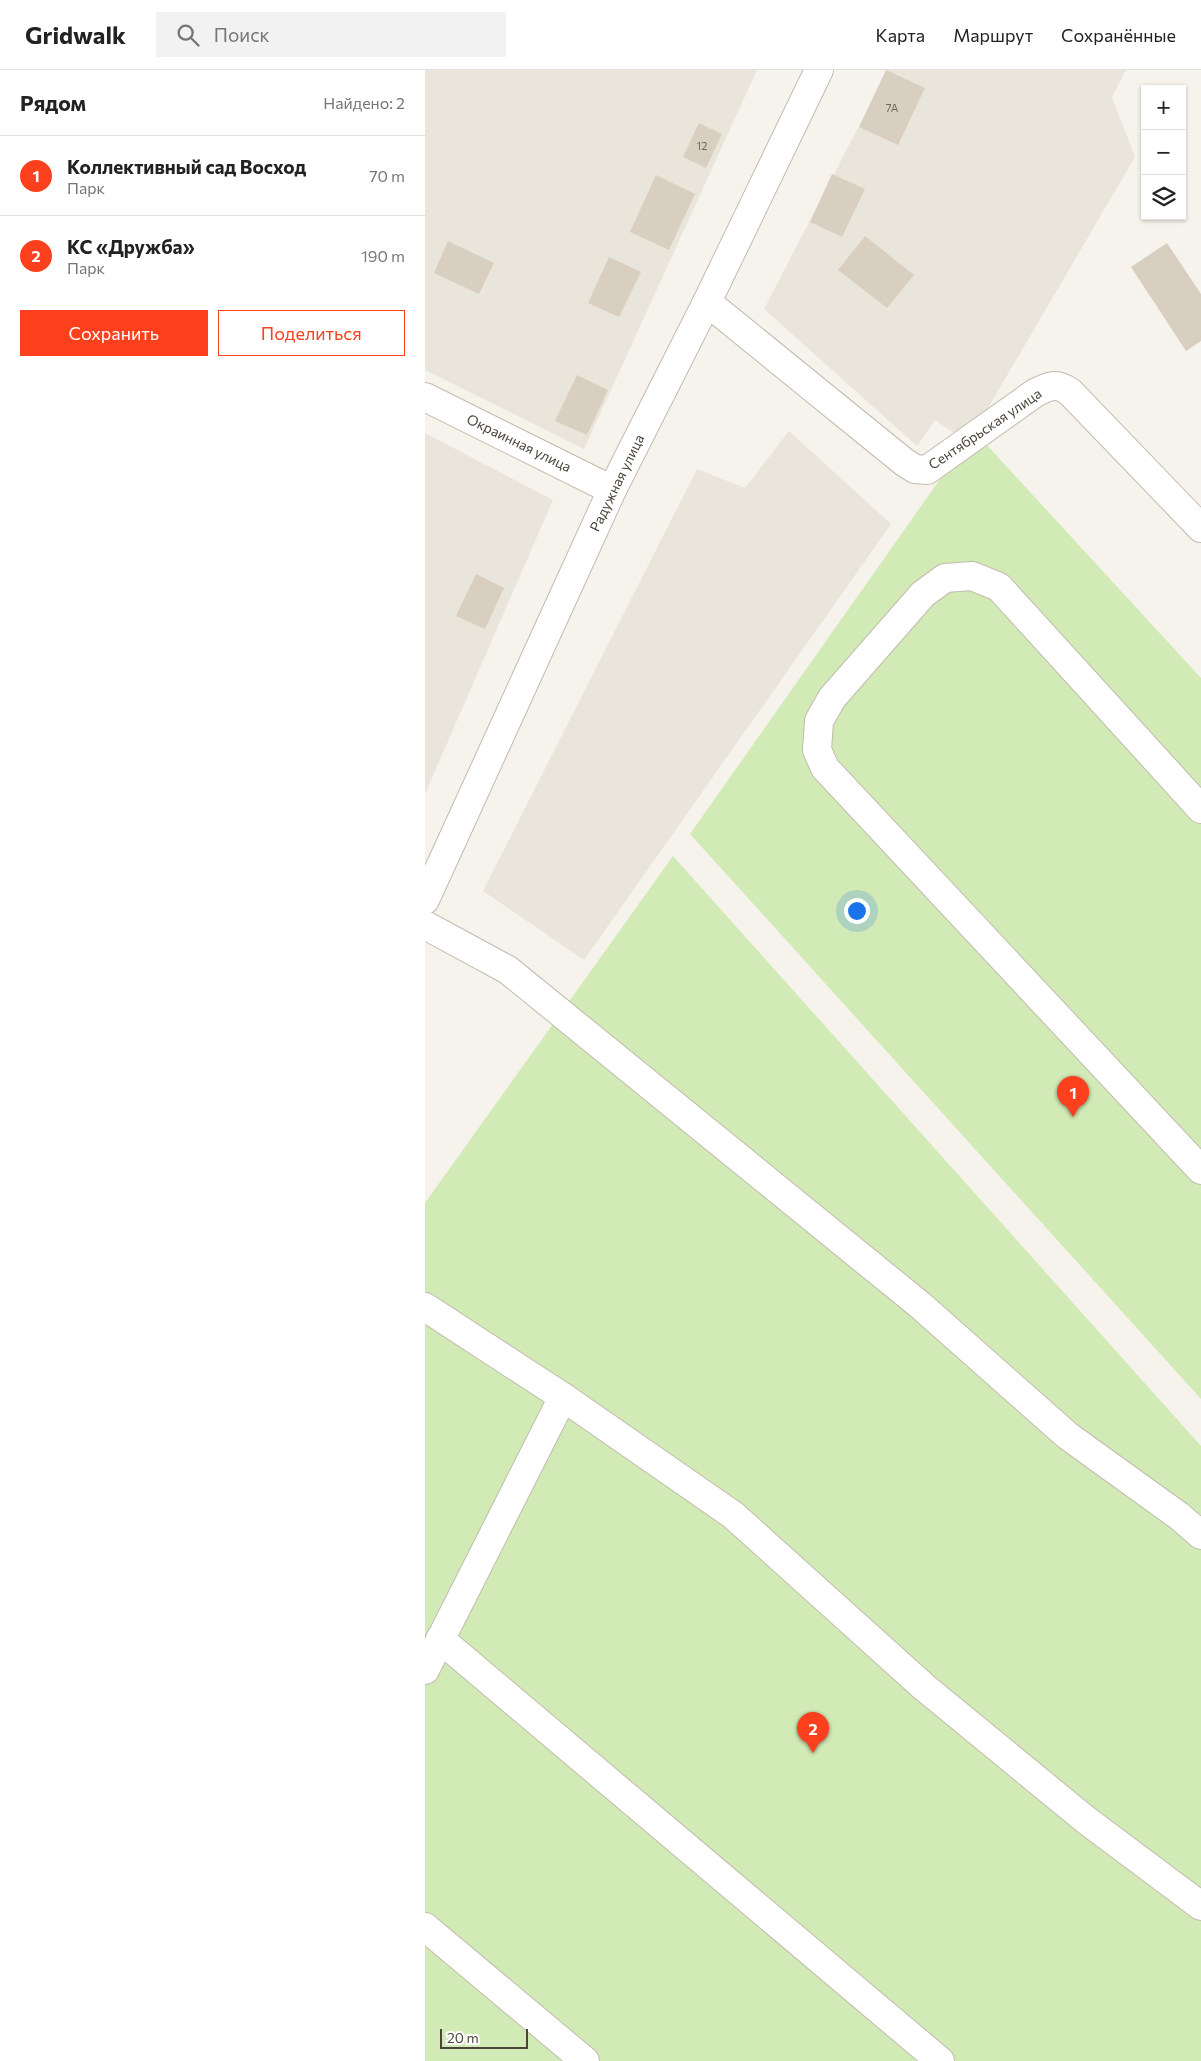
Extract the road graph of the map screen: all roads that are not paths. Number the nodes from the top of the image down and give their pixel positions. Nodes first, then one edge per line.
1 (819, 70) edge
2 (707, 302) junction
3 (425, 397) edge
4 (612, 490) junction
5 (1201, 528) edge
6 (1201, 810) edge
7 (425, 900) edge
8 (425, 925) edge
9 (1201, 1170) edge
10 (425, 1307) edge
11 (563, 1397) junction
12 (1201, 1535) edge
13 (440, 1639) junction
14 (425, 1670) edge
15 (1201, 1906) edge
16 (425, 1927) edge
17 (585, 2061) edge
18 (940, 2061) edge

1 - 2 street, Радужная улица
2 - 4 street, Радужная улица
2 - 5 street, Сентябрьская улица
3 - 4 street, Окраинная улица
4 - 7 street, Радужная улица
6 - 9 street
8 - 12 street
10 - 11 street
11 - 13 street
11 - 15 street
13 - 14 street
13 - 18 street
16 - 17 street

